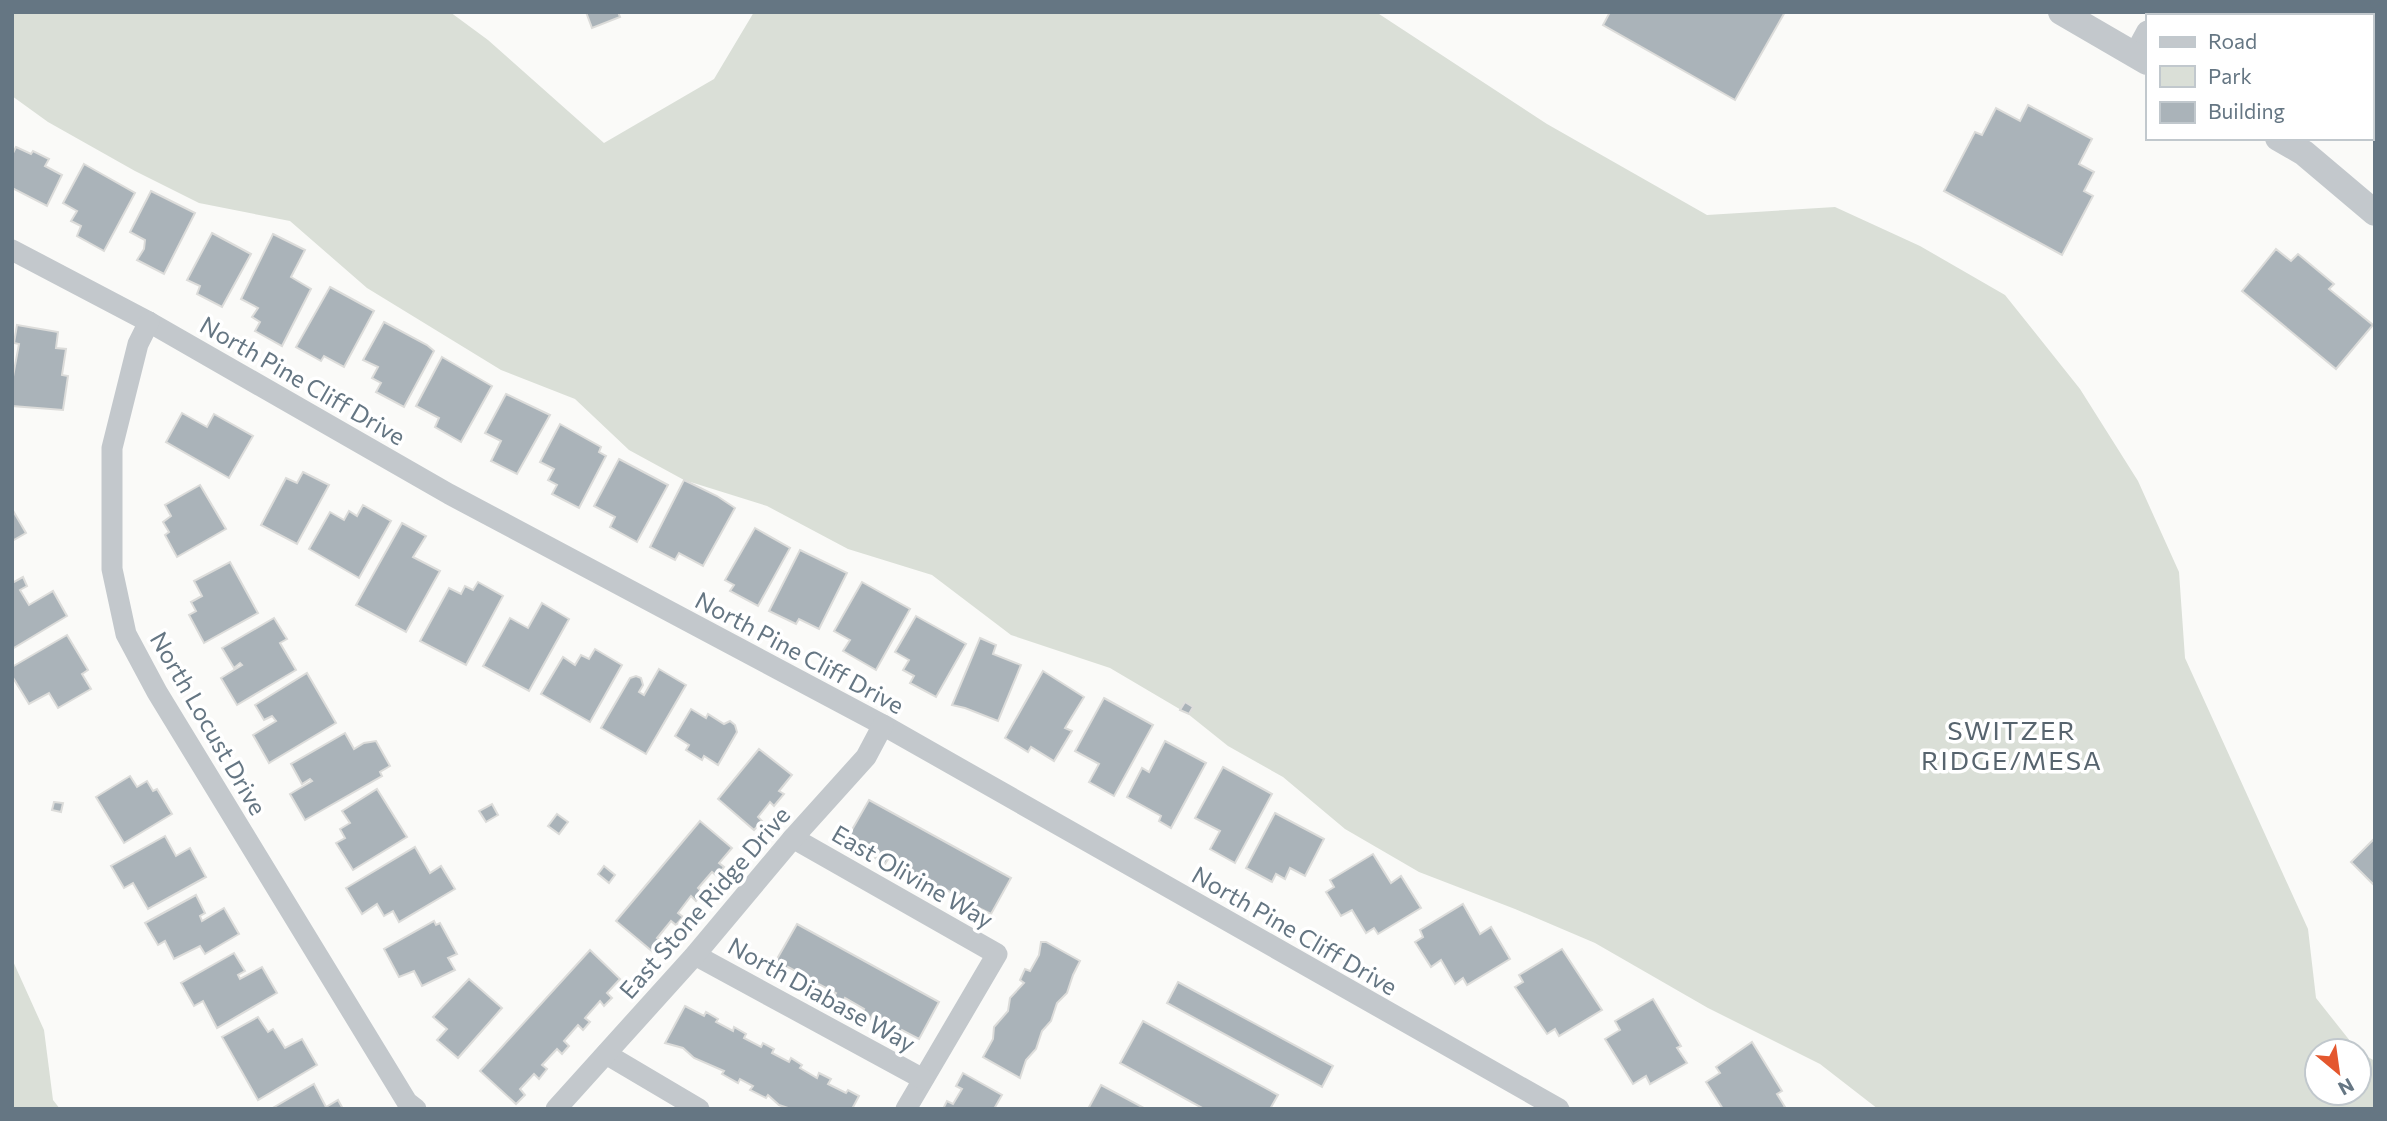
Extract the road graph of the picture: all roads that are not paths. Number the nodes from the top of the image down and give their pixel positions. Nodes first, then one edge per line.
1 (2061, 12) edge
2 (2146, 36) edge
3 (2141, 58) edge
4 (2281, 140) edge
5 (2375, 213) edge
6 (12, 250) edge
7 (149, 322) junction
8 (883, 725) junction
9 (793, 838) junction
10 (695, 955) junction
11 (606, 1054) junction
12 (923, 1079) junction
13 (416, 1109) edge
14 (556, 1109) edge
15 (699, 1109) edge
16 (906, 1109) edge
17 (1559, 1109) edge

1 - 3 street
2 - 3 street
4 - 5 street
6 - 7 street, North Pine Cliff Drive
7 - 8 street, North Pine Cliff Drive
7 - 13 street, North Locust Drive
8 - 9 street, East Stone Ridge Drive
8 - 17 street, North Pine Cliff Drive
9 - 10 street, East Stone Ridge Drive
9 - 12 street, East Olivine Way
10 - 11 street, East Stone Ridge Drive
10 - 12 street, North Diabase Way
11 - 14 street, East Stone Ridge Drive
11 - 15 street
12 - 16 street, East Olivine Way

